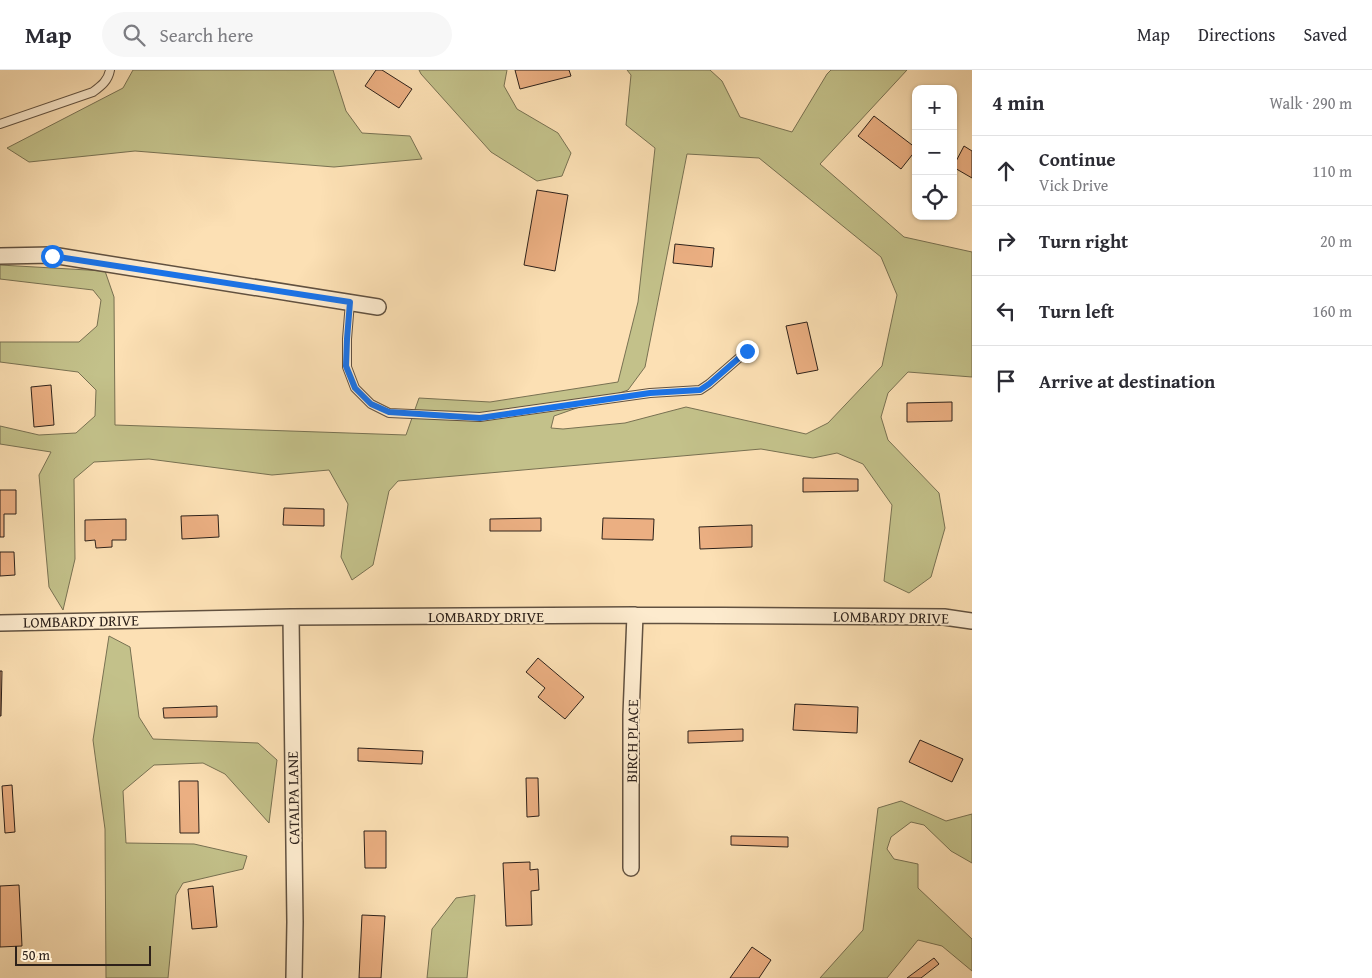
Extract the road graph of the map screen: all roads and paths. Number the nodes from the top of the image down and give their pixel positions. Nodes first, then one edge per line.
1 (110, 70) edge
2 (0, 124) edge
3 (0, 256) edge
4 (350, 302) junction
5 (378, 307) dead end
6 (747, 351) dead end
7 (635, 615) junction
8 (291, 617) junction
9 (972, 621) edge
10 (0, 623) edge
11 (631, 868) dead end
12 (294, 978) edge

1 - 2 lane
3 - 4 street
4 - 5 street
4 - 6 lane
7 - 8 street, LOMBARDY DRIVE
7 - 9 street, LOMBARDY DRIVE
7 - 11 street, BIRCH PLACE
8 - 10 street, LOMBARDY DRIVE
8 - 12 street, CATALPA LANE

